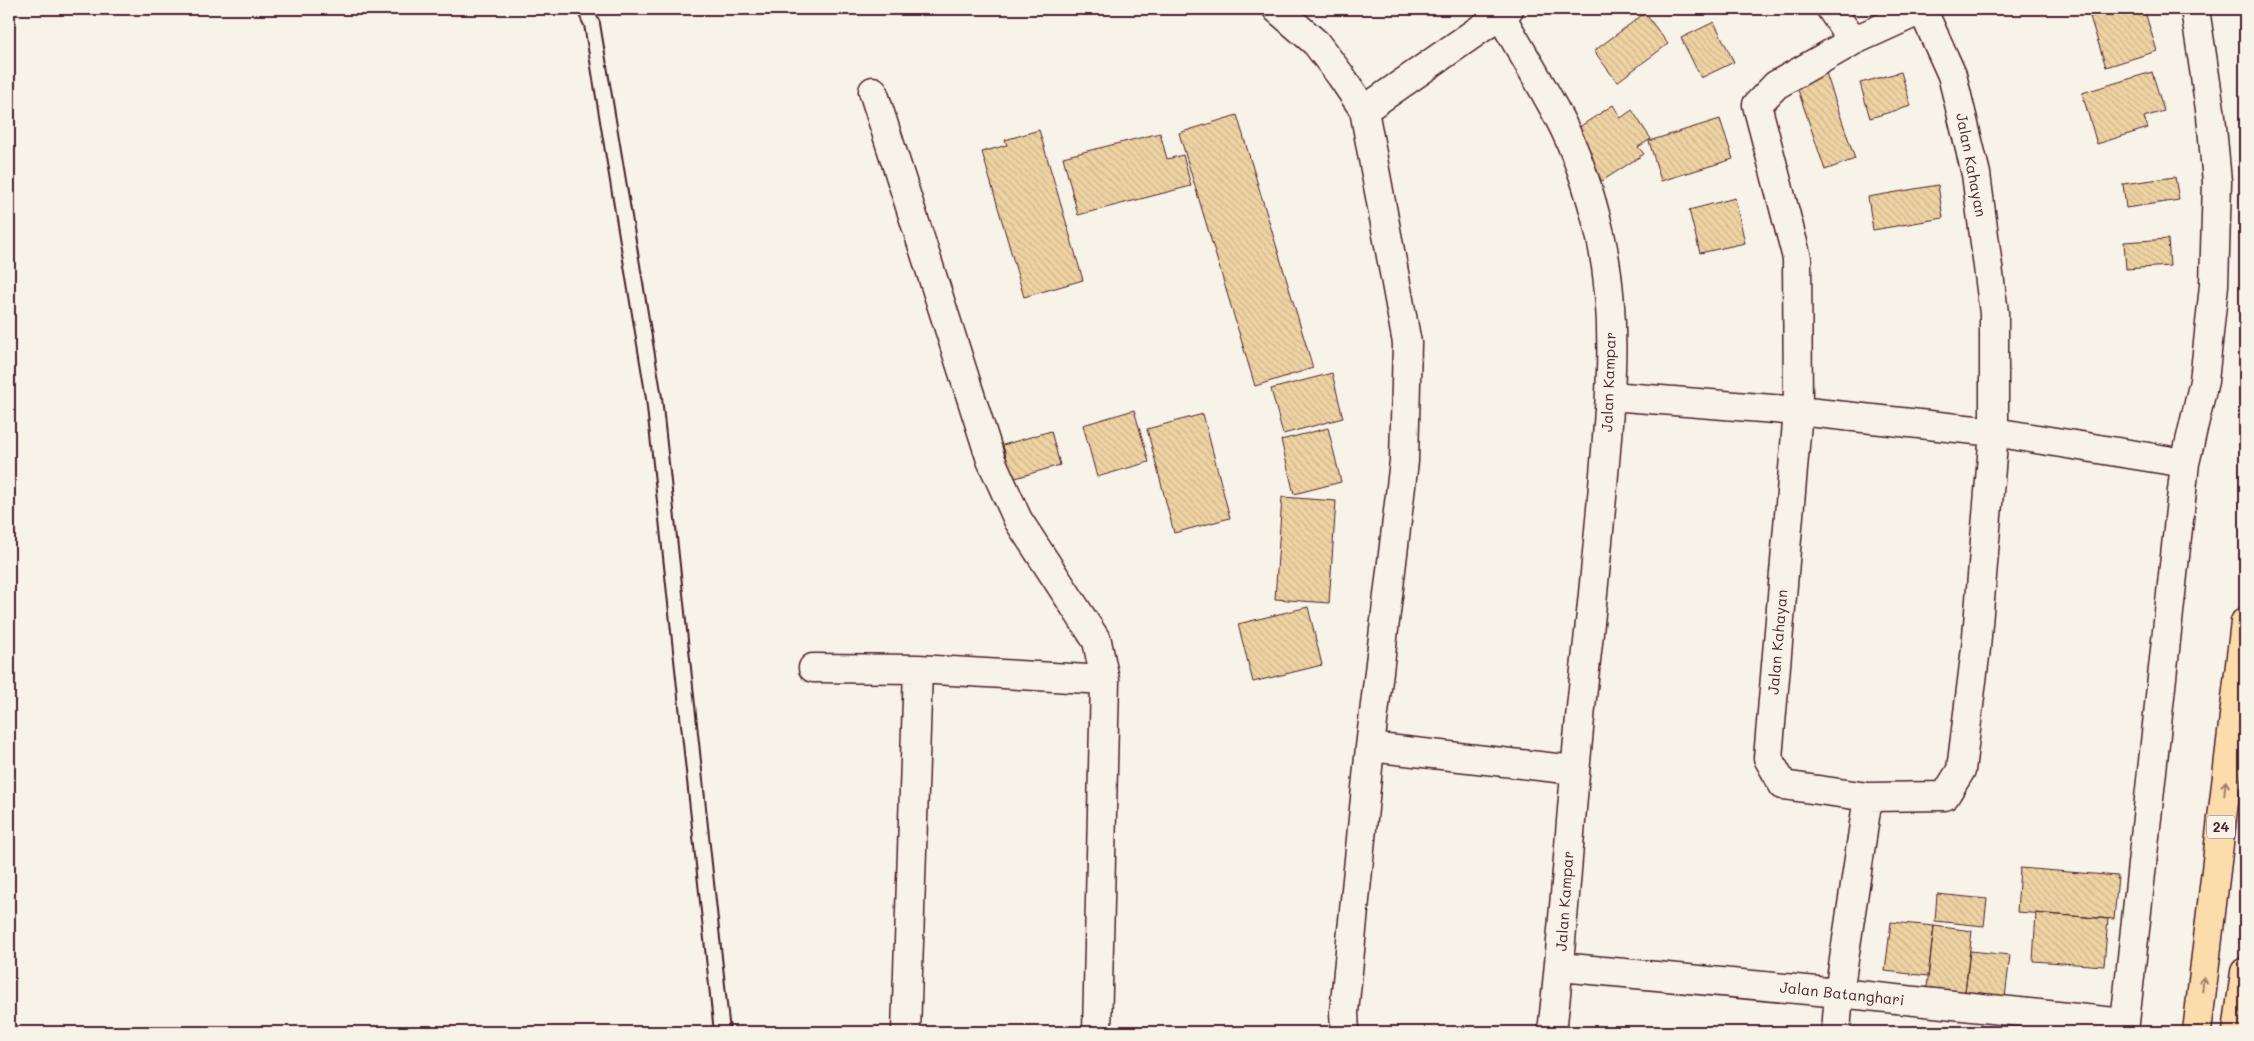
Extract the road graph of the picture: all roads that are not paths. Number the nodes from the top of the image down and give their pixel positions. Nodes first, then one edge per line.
1 (584, 9) edge
2 (1277, 9) edge
3 (1831, 9) edge
4 (2194, 9) edge
5 (1505, 12) edge
6 (1853, 41) junction
7 (873, 91) dead end
8 (1364, 110) junction
9 (1611, 396) junction
10 (1798, 411) junction
11 (1994, 432) junction
12 (2186, 463) junction
13 (2245, 622) edge
14 (813, 668) dead end
15 (918, 669) junction
16 (1105, 680) junction
17 (1370, 748) junction
18 (1574, 770) junction
19 (1868, 797) junction
20 (1560, 967) junction
21 (2245, 972) edge
22 (1839, 993) junction
23 (2124, 1028) edge
24 (722, 1032) edge
25 (906, 1032) edge
26 (1097, 1032) edge
27 (1345, 1032) edge
28 (1552, 1032) edge
29 (1836, 1032) edge
30 (2197, 1032) edge
31 (2237, 1032) edge

1 - 24 lane
2 - 8 street
3 - 6 street
4 - 12 street
5 - 8 street
5 - 9 street, Jalan Kampar
6 - 10 street, Jalan Kahayan
6 - 11 street, Jalan Kahayan
7 - 16 street
8 - 17 street
9 - 10 street
9 - 18 street, Jalan Kampar
10 - 11 street
10 - 19 street, Jalan Kahayan
11 - 12 street
11 - 19 street, Jalan Kahayan
12 - 23 street
30 -> 13 highway, 24
14 - 15 street
15 - 16 street
15 - 25 street
16 - 26 street
17 - 18 street
17 - 27 street
18 - 20 street, Jalan Kampar
19 - 22 street
20 - 22 street, Jalan Batanghari
20 - 28 street, Jalan Kampar
21 - 31 highway
22 - 23 street, Jalan Batanghari
22 - 29 street

